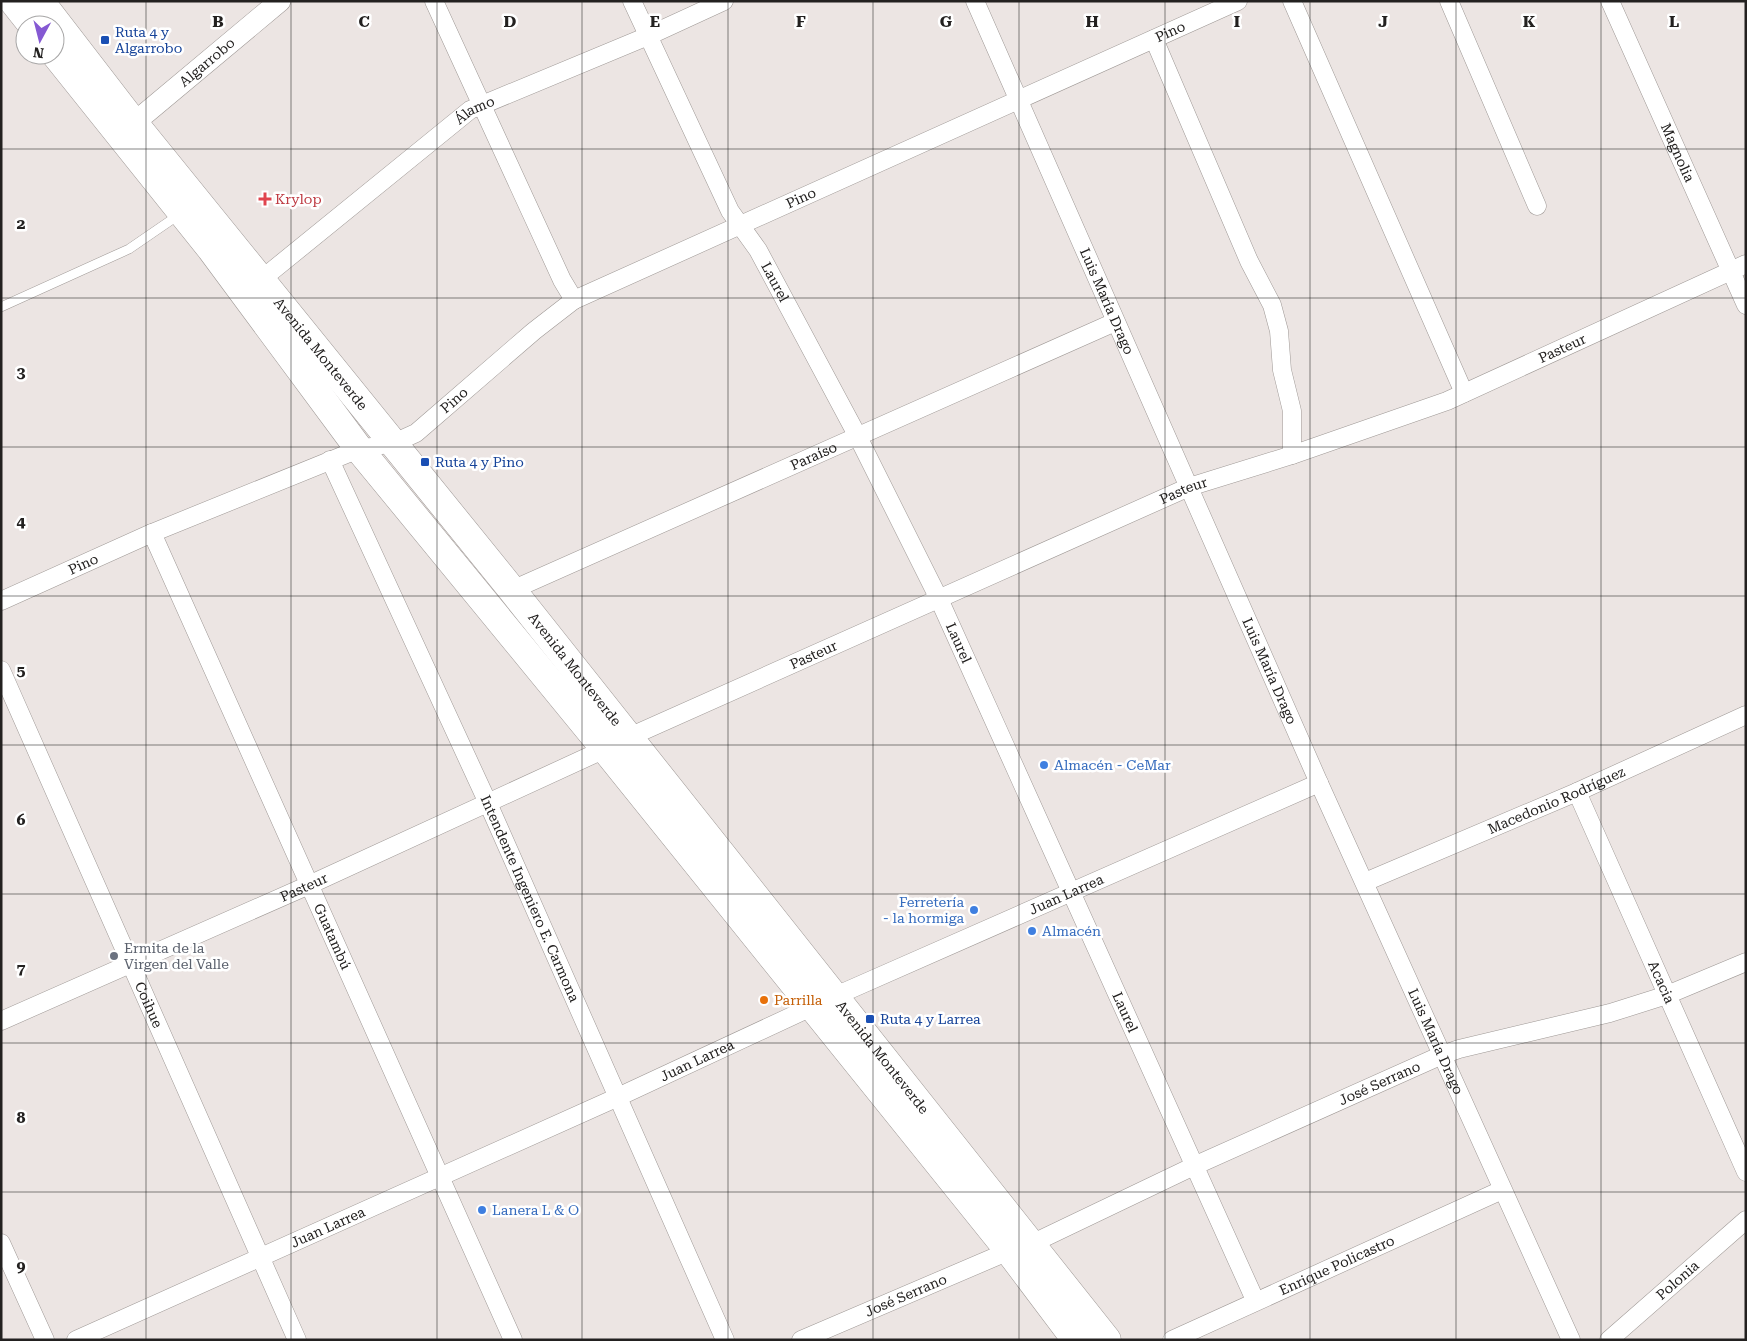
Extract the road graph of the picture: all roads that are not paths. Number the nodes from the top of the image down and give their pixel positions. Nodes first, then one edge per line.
1 (13, 1) edge
2 (40, 1) edge
3 (280, 1) edge
4 (434, 1) edge
5 (632, 1) edge
6 (724, 1) edge
7 (975, 1) edge
8 (1238, 1) edge
9 (1292, 1) edge
10 (1449, 1) edge
11 (1610, 1) edge
12 (24, 15) edge
13 (648, 36) junction
14 (1154, 39) junction
15 (64, 65) edge
16 (1017, 100) junction
17 (482, 104) junction
18 (134, 123) junction
19 (1537, 206) dead end
20 (182, 212) junction
21 (740, 226) junction
22 (1738, 268) edge
23 (262, 280) junction
24 (574, 300) junction
25 (1746, 305) edge
26 (1, 307) edge
27 (1115, 322) junction
28 (1464, 393) junction
29 (857, 435) junction
30 (394, 443) junction
31 (359, 449) junction
32 (1292, 455) junction
33 (330, 460) junction
34 (1189, 487) junction
35 (152, 533) junction
36 (512, 590) junction
37 (940, 599) junction
38 (1, 601) edge
39 (1, 670) edge
40 (1746, 715) edge
41 (616, 743) junction
42 (1319, 783) junction
43 (1577, 792) junction
44 (487, 801) junction
45 (1365, 882) junction
46 (309, 885) junction
47 (1072, 892) junction
48 (1746, 962) edge
49 (130, 963) junction
50 (1667, 995) junction
51 (823, 1002) junction
52 (1, 1021) edge
53 (1442, 1055) junction
54 (618, 1097) junction
55 (1194, 1166) junction
56 (1746, 1172) edge
57 (440, 1177) junction
58 (1502, 1190) junction
59 (1746, 1220) edge
60 (1, 1243) edge
61 (1019, 1248) junction
62 (260, 1257) junction
63 (1256, 1300) junction
64 (45, 1340) edge
65 (76, 1340) edge
66 (297, 1340) edge
67 (513, 1340) edge
68 (725, 1340) edge
69 (801, 1340) edge
70 (1076, 1340) edge
71 (1107, 1340) edge
72 (1172, 1340) edge
73 (1571, 1340) edge
74 (1609, 1340) edge

1 - 12 main road
2 - 18 main road, Avenida Monteverde
3 - 18 street, Algarrobo
4 - 17 street
5 - 13 street, Laurel
6 - 13 street, Álamo
7 - 16 street, Luis María Drago
8 - 14 street, Pino
9 - 28 street
10 - 19 street
11 - 22 street, Magnolia
13 - 17 street, Álamo
13 - 21 street, Laurel
14 - 16 street, Pino
14 - 32 street
15 - 20 main road, Avenida Monteverde
16 - 21 street, Pino
16 - 27 street, Luis María Drago
17 - 23 street, Álamo
17 - 24 street
18 - 23 main road, Avenida Monteverde
20 - 26 lane
20 - 31 main road, Avenida Monteverde
21 - 24 street, Pino
21 - 29 street, Laurel
22 - 25 street, Magnolia
22 - 28 street, Pasteur
23 - 30 main road, Avenida Monteverde
24 - 30 street, Pino
27 - 29 street, Paraíso
27 - 34 street, Luis María Drago
28 - 32 street, Pasteur
29 - 36 street, Paraíso
29 - 37 street, Laurel
30 - 31 street, Pino
30 - 36 main road, Avenida Monteverde
31 - 33 street, Pino
31 - 41 main road, Avenida Monteverde
32 - 34 street, Pasteur
33 - 35 street, Pino
33 - 44 street, Intendente Ingeniero E. Carmona
34 - 37 street, Pasteur
34 - 42 street, Luis María Drago
35 - 38 street, Pino
35 - 46 street, Guatambú
36 - 41 main road, Avenida Monteverde
37 - 41 street, Pasteur
37 - 47 street, Laurel
39 - 49 street, Coihue
40 - 43 street, Macedonio Rodríguez
41 - 44 street, Pasteur
41 - 51 main road, Avenida Monteverde
42 - 45 street, Luis María Drago
42 - 47 street, Juan Larrea
43 - 45 street, Macedonio Rodríguez
43 - 50 street, Acacia
44 - 46 street, Pasteur
44 - 54 street, Intendente Ingeniero E. Carmona
45 - 53 street, Luis María Drago
46 - 49 street, Pasteur
46 - 57 street, Guatambú
47 - 51 street, Juan Larrea
47 - 55 street, Laurel
48 - 50 street, José Serrano
49 - 52 street, Pasteur
49 - 62 street, Coihue
50 - 53 street, José Serrano
50 - 56 street, Acacia
51 - 54 street, Juan Larrea
51 - 61 main road, Avenida Monteverde
53 - 55 street, José Serrano
53 - 58 street, Luis María Drago
54 - 57 street, Juan Larrea
54 - 68 street, Intendente Ingeniero E. Carmona
55 - 61 street, José Serrano
55 - 63 street, Laurel
57 - 62 street, Juan Larrea
57 - 67 street, Guatambú
58 - 63 street, Enrique Policastro
58 - 73 street, Luis María Drago
59 - 74 street, Polonia
60 - 64 street
61 - 69 street, José Serrano
61 - 70 main road, Avenida Monteverde
61 - 71 main road, Avenida Monteverde
62 - 65 street, Juan Larrea
62 - 66 street, Coihue
63 - 72 street, Enrique Policastro

